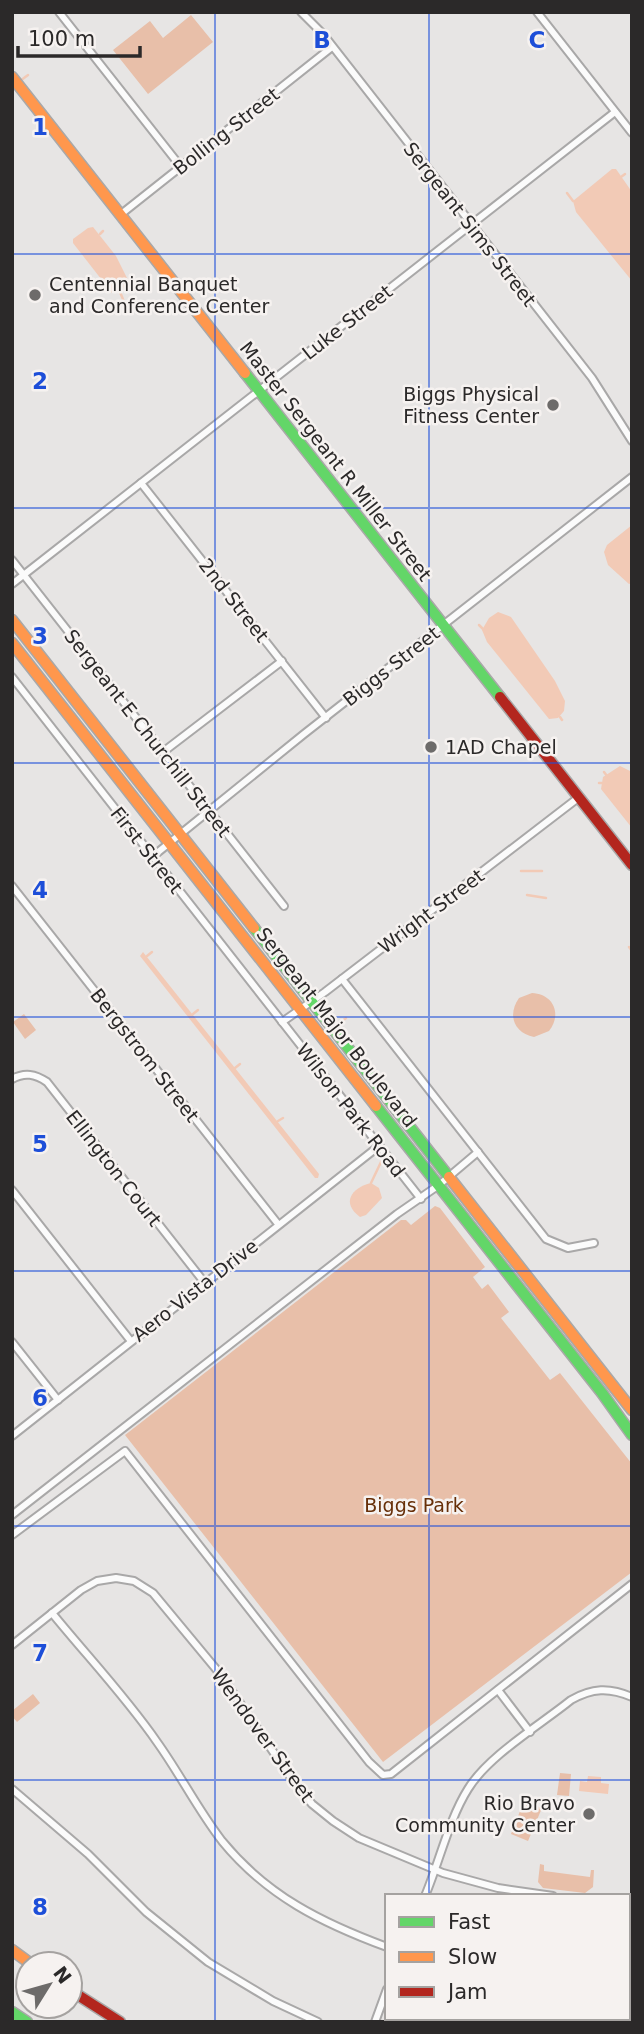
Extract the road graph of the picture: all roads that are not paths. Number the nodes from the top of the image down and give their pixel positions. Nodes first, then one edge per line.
1 (59, 12) edge
2 (301, 12) edge
3 (537, 12) edge
4 (332, 47) junction
5 (12, 77) edge
6 (615, 112) junction
7 (632, 133) edge
8 (181, 167) junction
9 (120, 215) junction
10 (470, 223) junction
11 (259, 391) junction
12 (632, 441) edge
13 (632, 477) edge
14 (141, 483) junction
15 (12, 560) edge
16 (24, 575) junction
17 (12, 584) edge
18 (12, 620) edge
19 (443, 626) junction
20 (12, 643) edge
21 (282, 661) junction
22 (12, 677) edge
23 (326, 718) junction
24 (163, 752) junction
25 (578, 798) junction
26 (210, 812) junction
27 (181, 835) junction
28 (171, 843) junction
29 (152, 857) junction
30 (632, 865) edge
31 (12, 886) edge
32 (284, 906) dead end
33 (342, 979) junction
34 (310, 1002) junction
35 (300, 1009) junction
36 (282, 1022) junction
37 (12, 1079) edge
38 (379, 1146) junction
39 (478, 1152) junction
40 (448, 1177) junction
41 (439, 1185) junction
42 (12, 1190) edge
43 (421, 1199) junction
44 (278, 1224) junction
45 (594, 1243) dead end
46 (204, 1283) junction
47 (130, 1340) junction
48 (12, 1342) edge
49 (58, 1400) junction
50 (632, 1410) edge
51 (632, 1435) edge
52 (12, 1436) edge
53 (12, 1515) edge
54 (12, 1535) edge
55 (632, 1584) edge
56 (52, 1613) junction
57 (12, 1645) edge
58 (498, 1690) junction
59 (632, 1697) edge
60 (530, 1731) junction
61 (12, 1789) edge
62 (436, 1870) junction
63 (426, 1894) edge
64 (539, 1894) edge
65 (385, 1946) edge
66 (385, 1994) edge
67 (84, 1999) edge
68 (12, 2012) edge
69 (27, 2022) edge
70 (120, 2022) edge
71 (318, 2022) edge
72 (374, 2022) edge

1 - 8 street
2 - 4 street, Sergeant Sims Street
3 - 6 street
4 - 8 street, Bolling Street
4 - 10 street, Sergeant Sims Street
5 - 9 main road, Master Sergeant R Miller Street
6 - 7 street
6 - 10 street, Luke Street
8 - 9 street, Bolling Street
9 - 11 main road, Master Sergeant R Miller Street
10 - 11 street, Luke Street
10 - 12 street, Sergeant Sims Street
11 - 14 street, Luke Street
11 - 19 main road, Master Sergeant R Miller Street
13 - 19 street, Biggs Street
14 - 16 street, Luke Street
14 - 21 street, 2nd Street
15 - 16 street, Sergeant E Churchill Street
16 - 17 street, Luke Street
16 - 24 street, Sergeant E Churchill Street
18 - 27 main road, Sergeant Major Boulevard
19 - 23 street, Biggs Street
19 - 25 main road, Master Sergeant R Miller Street
20 - 28 main road, Sergeant Major Boulevard
21 - 23 street, 2nd Street
21 - 24 street
22 - 29 street, First Street
23 - 26 street, Biggs Street
24 - 26 street, Sergeant E Churchill Street
25 - 30 main road, Master Sergeant R Miller Street
25 - 33 street, Wright Street
26 - 27 street, Biggs Street
26 - 32 street, Sergeant E Churchill Street
27 - 28 street, Biggs Street
27 - 34 main road, Sergeant Major Boulevard
28 - 29 street, Biggs Street
28 - 35 main road, Sergeant Major Boulevard
29 - 36 street, First Street
31 - 44 street, Bergstrom Street
33 - 34 street, Wright Street
33 - 39 street
34 - 35 street, Wright Street
34 - 40 main road, Sergeant Major Boulevard
35 - 36 street, Wright Street
35 - 41 main road, Sergeant Major Boulevard
36 - 38 street, Wilson Park Road
37 - 46 street, Ellington Court
38 - 43 street, Wilson Park Road
38 - 44 street, Aero Vista Drive
39 - 40 street
39 - 45 street
40 - 41 street
40 - 50 main road, Sergeant Major Boulevard
41 - 43 street
41 - 51 main road, Sergeant Major Boulevard
42 - 47 street
43 - 53 street
44 - 46 street, Aero Vista Drive
46 - 47 street, Aero Vista Drive
47 - 49 street, Aero Vista Drive
48 - 49 street
49 - 52 street, Aero Vista Drive
54 - 58 street
55 - 58 street
56 - 57 street, Wendover Street
56 - 62 street, Wendover Street
56 - 65 street
58 - 60 street
59 - 60 street
60 - 62 street
61 - 71 street
62 - 63 street
62 - 64 street, Wendover Street
66 - 72 street
67 - 70 main road
68 - 69 main road

